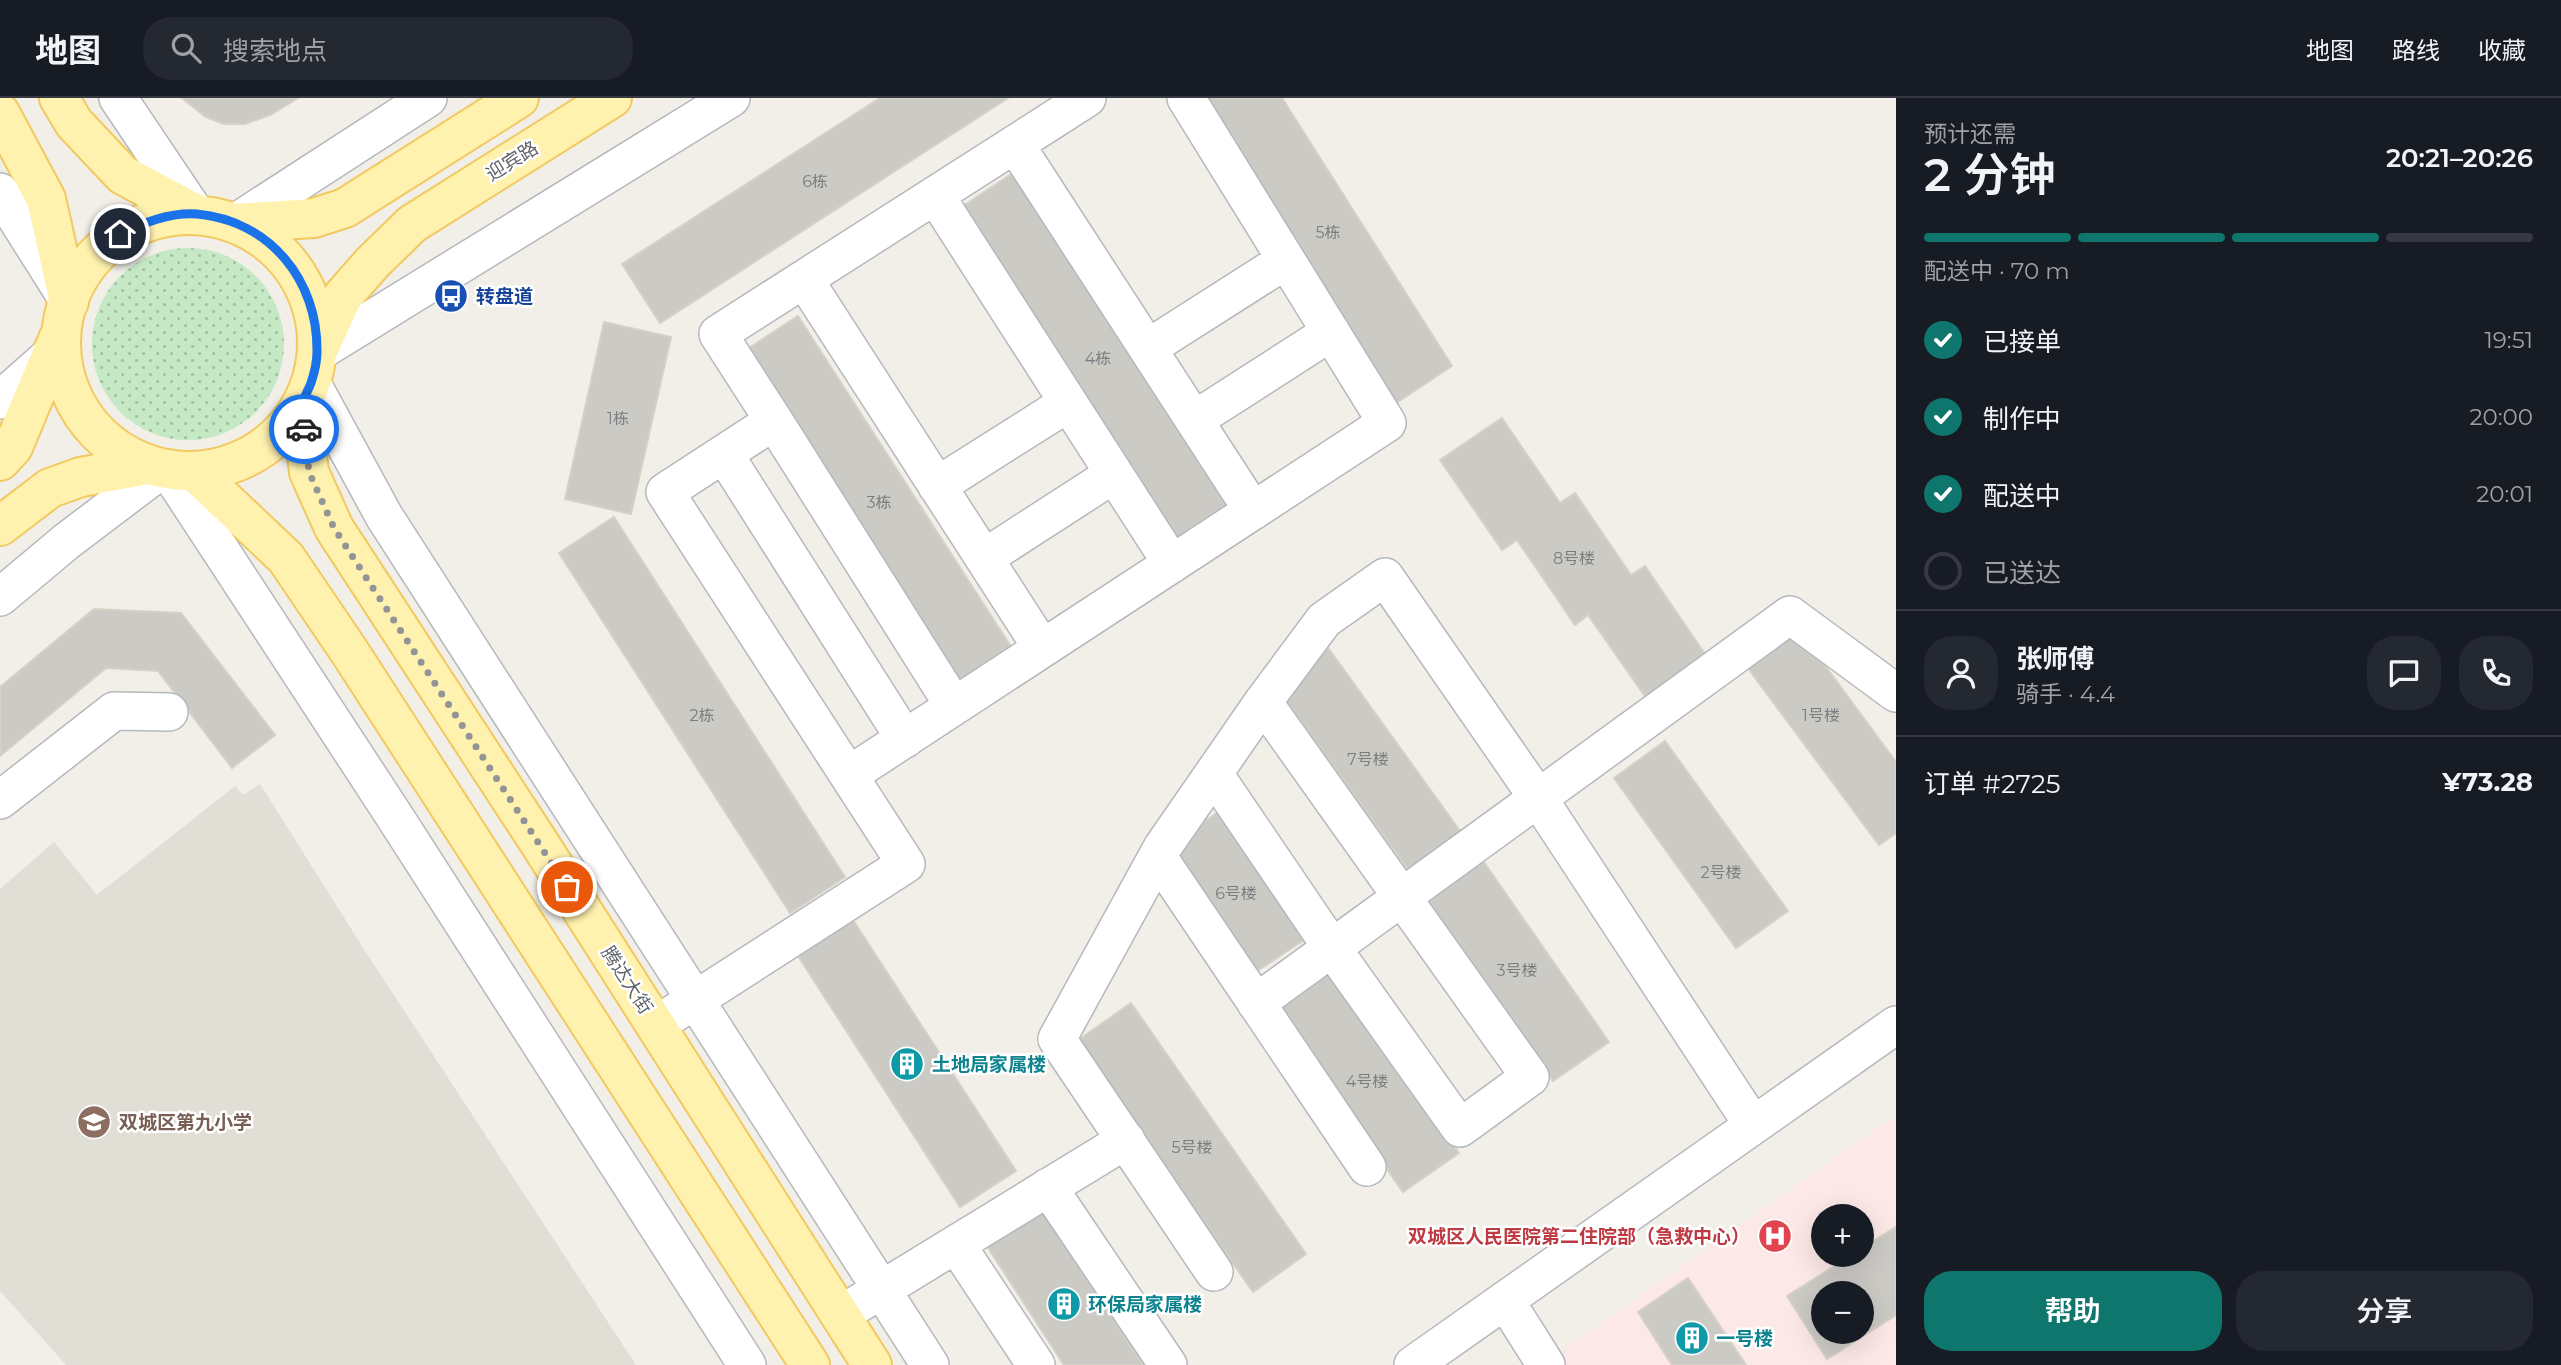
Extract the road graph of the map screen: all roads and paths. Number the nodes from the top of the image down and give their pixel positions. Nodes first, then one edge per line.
1 (59, 98) edge
2 (118, 98) edge
3 (428, 98) edge
4 (519, 98) edge
5 (612, 98) edge
6 (731, 98) edge
7 (1087, 98) edge
8 (1186, 98) edge
9 (0, 113) edge
10 (1016, 144) junction
11 (0, 192) edge
12 (935, 195) junction
13 (195, 214) junction
14 (235, 223) junction
15 (1286, 260) junction
16 (804, 279) junction
17 (61, 329) junction
18 (1331, 332) junction
19 (1148, 348) junction
20 (310, 381) junction
21 (0, 400) edge
22 (1068, 403) junction
23 (1194, 420) junction
24 (774, 421) junction
25 (724, 454) junction
26 (0, 461) edge
27 (168, 469) junction
28 (1114, 474) junction
29 (937, 486) junction
30 (1253, 511) junction
31 (0, 526) edge
32 (984, 558) junction
33 (1171, 564) junction
34 (0, 597) edge
35 (1042, 648) junction
36 (1896, 693) edge
37 (1263, 702) junction
38 (954, 706) junction
39 (169, 712) dead end
40 (905, 738) junction
41 (1214, 774) junction
42 (849, 775) junction
43 (1538, 799) junction
44 (0, 800) edge
45 (1158, 857) junction
46 (1403, 896) junction
47 (1332, 948) junction
48 (695, 1000) junction
49 (1256, 1003) junction
50 (656, 1025) junction
51 (1896, 1025) edge
52 (1754, 1125) junction
53 (1126, 1140) junction
54 (1367, 1167) dead end
55 (1048, 1188) junction
56 (956, 1244) junction
57 (1214, 1272) dead end
58 (882, 1290) junction
59 (1504, 1300) junction
60 (840, 1315) junction
61 (747, 1365) edge
62 (810, 1365) edge
63 (872, 1365) edge
64 (930, 1365) edge
65 (1036, 1365) edge
66 (1168, 1365) edge
67 (1413, 1365) edge
68 (1546, 1365) edge

1 - 13 main road
2 - 13 street
3 - 14 street
4 - 14 main road
5 - 20 main road, 迎宾路
6 - 20 street
7 - 10 street
8 - 15 street
9 - 17 main road
10 - 12 street
10 - 19 street
11 - 17 street
12 - 16 street
12 - 22 street
13 - 14 main road
13 - 17 main road
14 - 20 main road
15 - 18 street
15 - 19 street
16 - 24 street
16 - 29 street
17 - 21 street
17 - 26 main road
17 - 27 main road
18 - 23 street
18 - 30 street
19 - 23 street
20 - 27 main road
20 - 48 street
20 - 50 main road, 腾达大街
22 - 28 street
22 - 29 street
23 - 30 street
24 - 25 street
24 - 38 street
25 - 40 street
25 - 42 street
27 - 31 main road
27 - 34 street
27 - 61 street
27 - 62 main road
28 - 32 street
28 - 33 street
29 - 32 street
30 - 33 street
32 - 35 street
33 - 35 street
35 - 38 street
36 - 43 street
37 - 41 street
37 - 43 street
37 - 46 street
38 - 40 street
39 - 44 street
40 - 42 street
41 - 45 street
41 - 47 street
42 - 48 street
43 - 46 street
43 - 52 street
45 - 49 street
45 - 53 street
46 - 47 street
46 - 47 street
47 - 49 street
48 - 50 street
48 - 58 street
49 - 54 street
50 - 60 main road, 腾达大街
51 - 52 street
52 - 59 street
53 - 55 street
53 - 57 street
55 - 56 street
55 - 66 street
56 - 58 street
56 - 65 street
58 - 60 street
58 - 64 street
59 - 67 street
59 - 68 street
60 - 63 main road, 腾达大街

